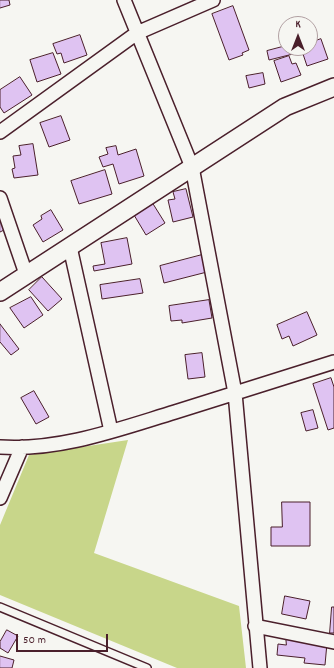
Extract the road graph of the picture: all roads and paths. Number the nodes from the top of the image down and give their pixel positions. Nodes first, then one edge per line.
1 (124, 0) edge
2 (213, 0) edge
3 (136, 32) junction
4 (334, 87) edge
5 (0, 132) edge
6 (192, 167) junction
7 (0, 198) edge
8 (70, 247) junction
9 (26, 274) junction
10 (0, 292) edge
11 (334, 362) edge
12 (235, 393) junction
13 (111, 431) junction
14 (0, 447) edge
15 (22, 447) junction
16 (0, 498) edge
17 (0, 607) edge
18 (255, 626) junction
19 (334, 642) edge
20 (147, 668) edge
21 (260, 668) edge

1 - 3 street
2 - 3 street
3 - 5 street
3 - 6 street
4 - 6 street
6 - 8 street
6 - 12 street
7 - 9 street
8 - 9 street
8 - 13 street
9 - 10 street
11 - 12 street
12 - 13 street
12 - 18 street
13 - 15 street
14 - 15 street
15 - 16 street
17 - 20 lane
18 - 19 street
18 - 21 street

